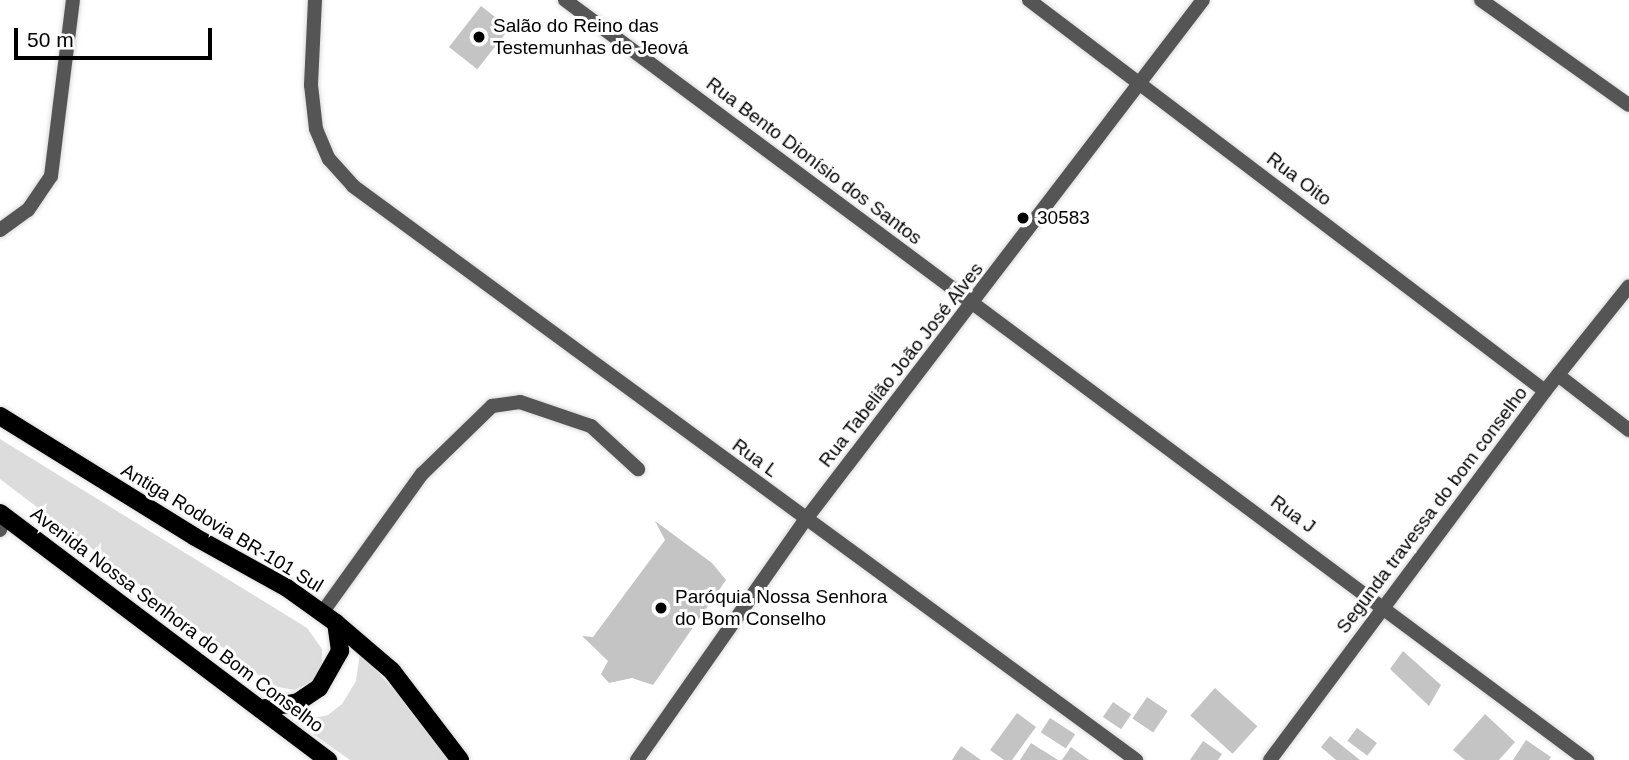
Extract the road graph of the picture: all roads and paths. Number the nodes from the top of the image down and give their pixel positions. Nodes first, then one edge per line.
1 (73, 0) edge
2 (316, 0) edge
3 (565, 0) edge
4 (1029, 0) edge
5 (1203, 0) edge
6 (1481, 0) edge
7 (1140, 83) junction
8 (1629, 105) edge
9 (0, 230) edge
10 (1629, 286) edge
11 (973, 303) junction
12 (1558, 375) junction
13 (1545, 391) junction
14 (0, 416) edge
15 (1629, 430) edge
16 (638, 469) dead end
17 (1, 519) edge
18 (806, 519) junction
19 (1385, 607) junction
20 (329, 618) junction
21 (260, 709) junction
22 (328, 760) edge
23 (460, 760) edge
24 (637, 760) edge
25 (1136, 760) edge
26 (1270, 760) edge
27 (1587, 760) edge

1 - 9 street
2 - 18 street, Rua L
3 - 11 street, Rua Bento Dionísio dos Santos
4 - 7 street, Rua Oito
5 - 7 street, Rua Tabelião João José Alves
6 - 8 street
7 - 11 street, Rua Tabelião João José Alves
7 - 13 street, Rua Oito
10 - 12 street, Segunda travessa do bom conselho
11 - 18 street, Rua Tabelião João José Alves
11 - 19 street, Rua J
12 - 13 street, Segunda travessa do bom conselho
12 - 15 street
13 - 19 street, Segunda travessa do bom conselho
14 - 20 main road, Antiga Rodovia BR-101 Sul
16 - 20 street
17 - 21 main road, Avenida Nossa Senhora do Bom Conselho
18 - 24 street, Rua Tabelião João José Alves
18 - 25 street, Rua L
19 - 26 street, Segunda travessa do bom conselho
19 - 27 street, Rua J
20 - 21 main road
20 - 23 main road, Antiga Rodovia BR-101 Sul
21 - 22 main road, Avenida Nossa Senhora do Bom Conselho

